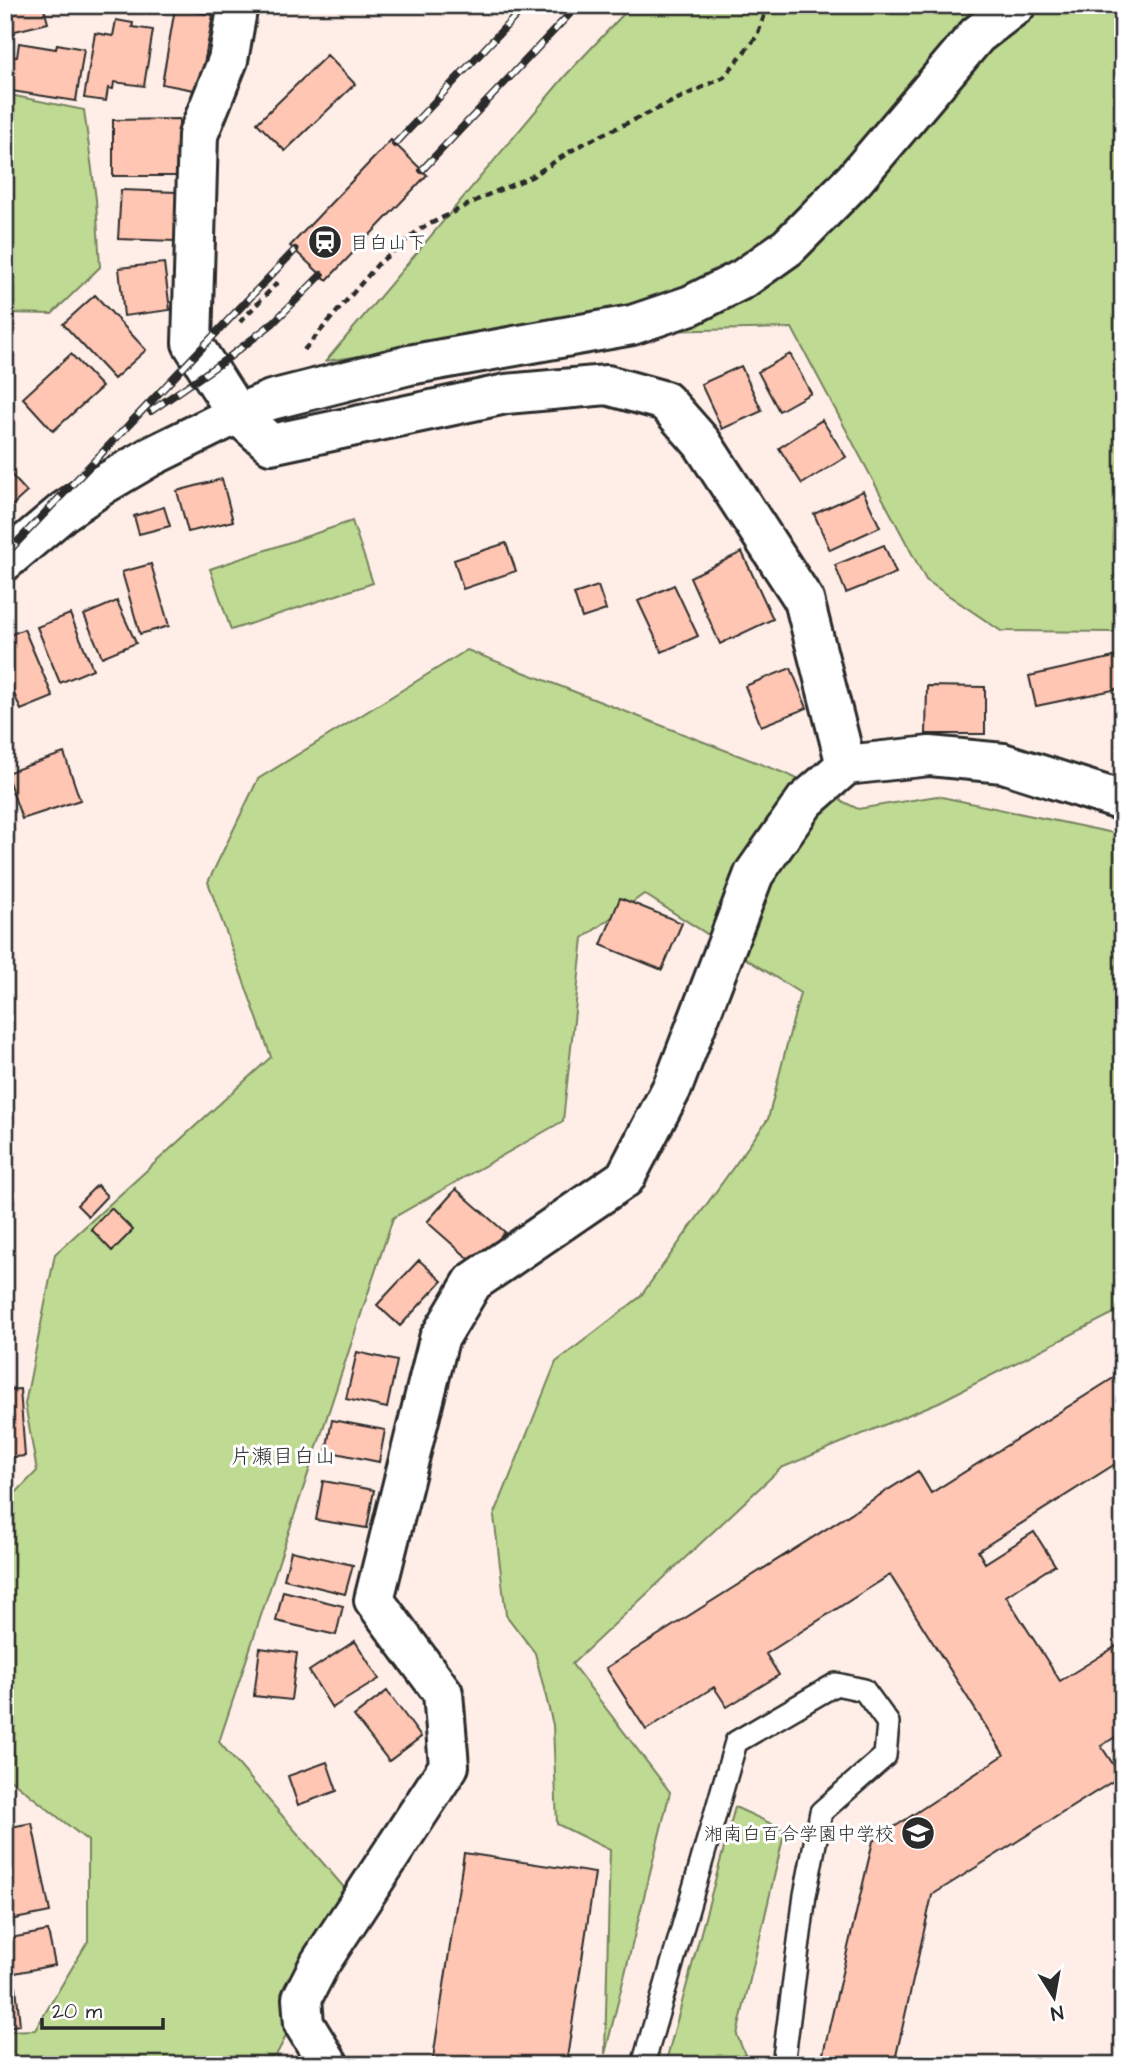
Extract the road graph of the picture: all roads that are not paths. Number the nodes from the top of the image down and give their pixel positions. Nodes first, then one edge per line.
1 (237, 5) edge
2 (1016, 5) edge
3 (254, 407) junction
4 (5, 561) edge
5 (846, 765) junction
6 (1123, 801) edge
7 (328, 2065) edge
8 (643, 2065) edge
9 (783, 2065) edge

1 - 3 street
2 - 3 street
3 - 4 street
3 - 5 street
5 - 6 street
5 - 7 street
8 - 9 lane

